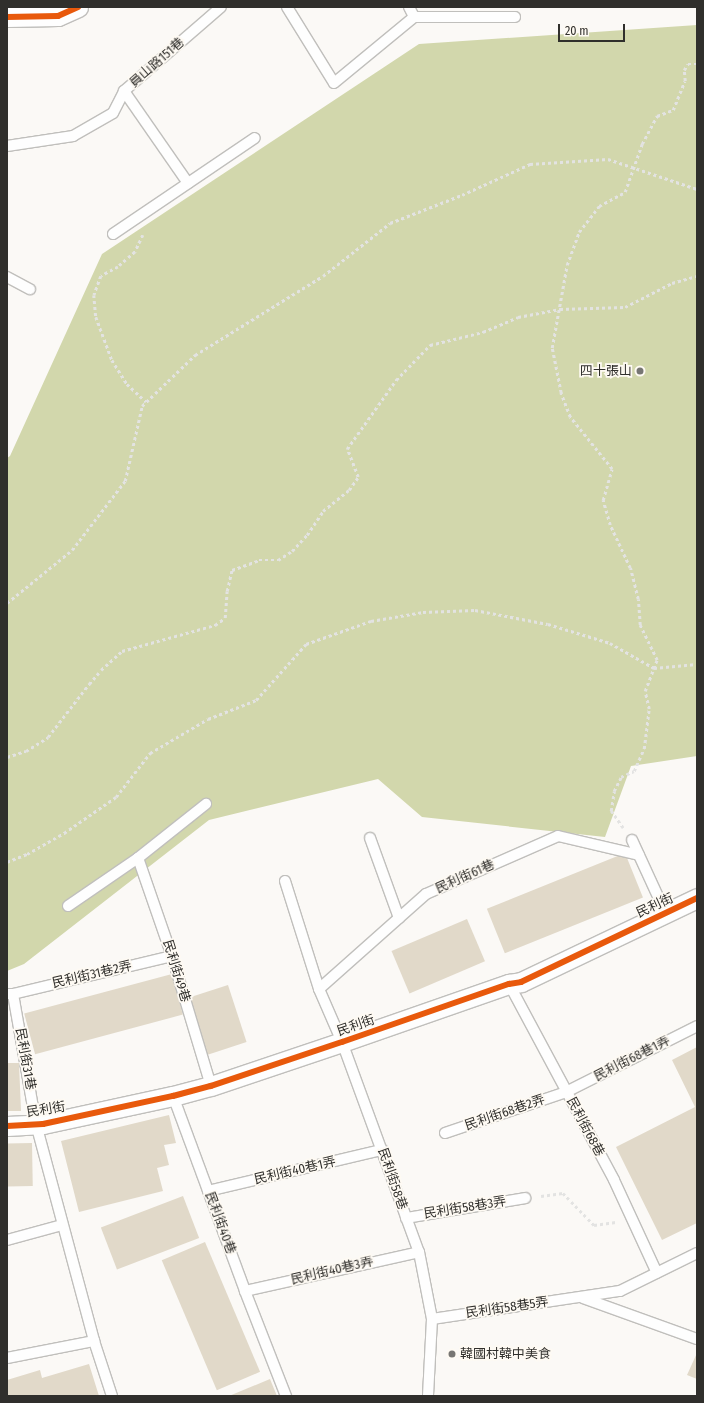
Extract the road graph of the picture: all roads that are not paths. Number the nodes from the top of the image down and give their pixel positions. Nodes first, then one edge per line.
1 (78, 7) edge
2 (221, 7) edge
3 (287, 7) edge
4 (409, 7) edge
5 (515, 16) dead end
6 (7, 17) edge
7 (414, 17) junction
8 (124, 91) junction
9 (254, 138) dead end
10 (7, 146) edge
11 (188, 183) junction
12 (113, 234) dead end
13 (7, 277) edge
14 (30, 289) dead end
15 (206, 804) dead end
16 (370, 838) dead end
17 (632, 840) road end
18 (639, 856) junction
19 (138, 858) junction
20 (285, 881) dead end
21 (697, 898) edge
22 (68, 906) dead end
23 (666, 914) junction
24 (399, 918) junction
25 (172, 956) junction
26 (509, 984) junction
27 (319, 989) junction
28 (10, 994) edge
29 (697, 1026) edge
30 (342, 1042) junction
31 (211, 1086) junction
32 (566, 1092) junction
33 (173, 1096) junction
34 (36, 1124) junction
35 (7, 1126) edge
36 (445, 1133) dead end
37 (382, 1150) junction
38 (208, 1191) junction
39 (525, 1198) road end
40 (406, 1218) junction
41 (62, 1225) junction
42 (7, 1240) edge
43 (419, 1252) junction
44 (697, 1253) edge
45 (657, 1272) junction
46 (245, 1291) junction
47 (582, 1297) junction
48 (432, 1319) junction
49 (697, 1339) edge
50 (94, 1341) junction
51 (7, 1358) edge
52 (112, 1396) edge
53 (286, 1396) edge
54 (428, 1396) edge

1 - 6 street
2 - 8 lane, 員山路151巷
3 - 7 lane
4 - 7 lane
5 - 7 lane
8 - 10 lane, 員山路151巷
8 - 11 lane
9 - 11 lane
11 - 12 lane
13 - 14 lane
15 - 19 lane
16 - 24 lane
17 - 18 lane
18 - 23 lane
18 - 24 lane, 民利街61巷
19 - 22 lane
19 - 25 lane, 民利街49巷
20 - 27 lane
21 - 23 street, 民利街
23 - 26 street, 民利街
24 - 27 lane, 民利街61巷
25 - 28 lane, 民利街31巷2弄
25 - 31 lane, 民利街49巷
26 - 30 street, 民利街
26 - 32 lane, 民利街68巷
27 - 30 lane
28 - 34 lane, 民利街31巷
29 - 32 lane, 民利街68巷1弄
30 - 31 street, 民利街
30 - 37 lane, 民利街58巷
31 - 33 street, 民利街
32 - 36 lane, 民利街68巷2弄
32 - 45 lane, 民利街68巷
33 - 34 street, 民利街
33 - 38 lane, 民利街40巷
34 - 35 street, 民利街
34 - 41 lane, 民利街31巷
37 - 38 lane, 民利街40巷1弄
37 - 40 lane, 民利街58巷
38 - 46 lane, 民利街40巷
39 - 40 lane, 民利街58巷3弄
40 - 43 lane, 民利街58巷
41 - 42 lane
41 - 50 lane, 民利街31巷
43 - 46 lane, 民利街40巷3弄
43 - 48 lane, 民利街58巷
44 - 45 lane, 民利街58巷5弄
45 - 47 lane, 民利街58巷5弄
46 - 53 lane, 民利街40巷
47 - 48 lane, 民利街58巷5弄
47 - 49 lane, 民利街58巷5弄
48 - 54 lane, 民利街58巷
50 - 51 lane
50 - 52 lane, 民利街31巷

